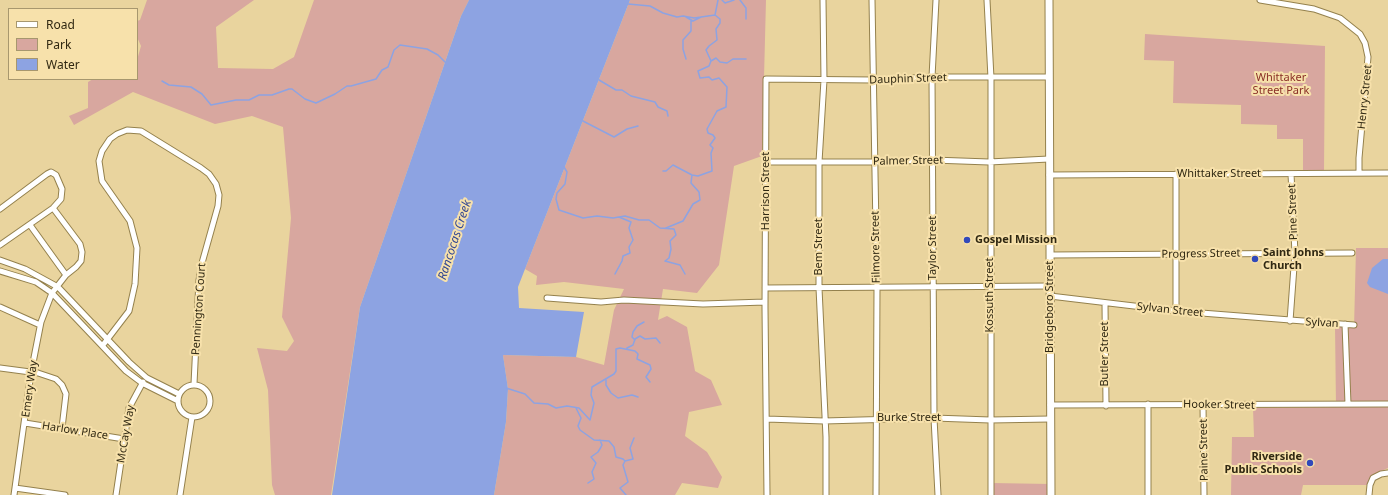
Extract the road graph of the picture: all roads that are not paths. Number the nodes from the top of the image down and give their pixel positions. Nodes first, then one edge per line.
1 (823, 0) edge
2 (872, 0) edge
3 (936, 0) edge
4 (987, 0) edge
5 (1049, 0) edge
6 (1260, 0) edge
7 (932, 77) junction
8 (1049, 77) junction
9 (991, 78) junction
10 (766, 79) joint
11 (824, 80) junction
12 (874, 80) junction
13 (1049, 158) junction
14 (933, 160) junction
15 (766, 162) junction
16 (819, 162) junction
17 (874, 162) junction
18 (989, 162) junction
19 (1359, 173) junction
20 (1388, 173) edge
21 (1176, 174) junction
22 (1291, 174) junction
23 (1049, 175) junction
24 (53, 208) junction
25 (0, 209) edge
26 (30, 225) junction
27 (0, 245) edge
28 (1295, 253) junction
29 (1352, 253) dead end
30 (1050, 255) junction
31 (1176, 255) junction
32 (0, 260) edge
33 (0, 271) edge
34 (66, 275) junction
35 (990, 285) junction
36 (1050, 286) junction
37 (58, 287) junction
38 (933, 287) junction
39 (765, 288) junction
40 (819, 288) junction
41 (877, 288) junction
42 (52, 292) junction
43 (1050, 296) junction
44 (547, 298) dead end
45 (765, 302) junction
46 (1105, 303) junction
47 (0, 307) edge
48 (1176, 311) junction
49 (1290, 321) junction
50 (1345, 324) junction
51 (40, 325) junction
52 (1354, 326) dead end
53 (108, 338) junction
54 (103, 345) junction
55 (0, 368) edge
56 (31, 373) junction
57 (146, 378) junction
58 (142, 383) junction
59 (194, 384) junction
60 (179, 394) junction
61 (178, 401) junction
62 (1148, 404) junction
63 (1203, 404) junction
64 (1348, 404) junction
65 (1388, 404) edge
66 (1050, 405) junction
67 (1106, 406) junction
68 (192, 417) junction
69 (877, 418) junction
70 (934, 418) junction
71 (1050, 419) junction
72 (767, 420) junction
73 (990, 420) junction
74 (824, 421) junction
75 (25, 423) junction
76 (62, 428) junction
77 (124, 438) junction
78 (1388, 474) edge
79 (15, 488) junction
80 (14, 495) edge
81 (64, 495) edge
82 (116, 495) edge
83 (180, 495) edge
84 (767, 495) edge
85 (826, 495) edge
86 (876, 495) edge
87 (938, 495) edge
88 (991, 495) edge
89 (1051, 495) edge
90 (1148, 495) edge
91 (1204, 495) edge
92 (1369, 495) edge

1 - 11 street, Bem Street
2 - 12 street, Filmore Street
3 - 7 street, Taylor Street
4 - 9 street, Kossuth Street
5 - 8 main road, Bridgeboro Street
6 - 19 street, Henry Street
7 - 9 street, Dauphin Street
7 - 12 street, Dauphin Street
7 - 14 street, Taylor Street
8 - 9 street, Dauphin Street
8 - 13 main road, Bridgeboro Street
9 - 18 street, Kossuth Street
10 - 11 street, Dauphin Street
10 - 15 street, Harrison Street
11 - 12 street, Dauphin Street
11 - 16 street, Bem Street
12 - 17 street, Filmore Street
13 - 18 street, Palmer Street
13 - 23 main road, Bridgeboro Street
14 - 17 street, Palmer Street
14 - 18 street, Palmer Street
14 - 38 street, Taylor Street
15 - 16 street, Palmer Street
15 - 39 street, Harrison Street
16 - 17 street, Palmer Street
16 - 40 street, Bem Street
17 - 41 street, Filmore Street
18 - 35 street, Kossuth Street
19 - 20 street, Whittaker Street
19 - 22 street, Whittaker Street
21 - 22 street, Whittaker Street
21 - 23 street, Whittaker Street
21 - 31 street
22 - 28 street, Pine Street
23 - 30 main road, Bridgeboro Street
24 - 25 street
24 - 26 street
24 - 34 street
26 - 27 street
26 - 34 street
28 - 29 street, Progress Street
28 - 31 street, Progress Street
28 - 49 street, Pine Street
30 - 31 street, Progress Street
30 - 36 main road, Bridgeboro Street
31 - 48 street
32 - 37 street
33 - 42 street
34 - 37 street
35 - 36 street
35 - 38 street
35 - 73 street, Kossuth Street
36 - 43 main road, Bridgeboro Street
37 - 42 street
37 - 53 street
38 - 41 street
38 - 70 street, Taylor Street
39 - 40 street
39 - 45 street, Harrison Street
40 - 41 street
40 - 74 street, Bem Street
41 - 69 street, Filmore Street
42 - 51 street, Emery Way
42 - 54 street
43 - 46 street, Sylvan Street
43 - 66 main road, Bridgeboro Street
44 - 45 street
45 - 72 street, Harrison Street
46 - 48 street, Sylvan Street
46 - 67 street, Butler Street
47 - 51 street
48 - 49 street, Sylvan Street
49 - 50 street, Sylvan
50 - 52 street, Sylvan
50 - 64 street
51 - 56 street, Emery Way
53 - 54 street, Pennington Court
53 - 57 street
53 - 59 street, Pennington Court
54 - 58 street
55 - 56 street
56 - 75 street, Emery Way
56 - 76 street
57 - 58 street, McCay Way
57 - 60 street
58 - 61 street
58 - 77 street, McCay Way
59 - 60 street
59 - 68 street
60 - 61 street
61 - 68 street
62 - 63 street, Hooker Street
62 - 67 street, Hooker Street
62 - 90 street
63 - 64 street, Hooker Street
63 - 91 street, Paine Street
64 - 65 street, Hooker Street
66 - 67 street, Hooker Street
66 - 71 main road, Bridgeboro Street
68 - 83 street
69 - 70 street, Burke Street
69 - 74 street, Burke Street
69 - 86 street, Filmore Street
70 - 73 street, Burke Street
70 - 87 street, Taylor Street
71 - 73 street, Burke Street
71 - 89 main road, Bridgeboro Street
72 - 74 street, Burke Street
72 - 84 street, Harrison Street
73 - 88 street, Kossuth Street
74 - 85 street, Bem Street
75 - 76 street, Harlow Place
75 - 79 street, Emery Way
76 - 77 street, Harlow Place
77 - 82 street, McCay Way
78 - 92 street
79 - 80 street, Emery Way
79 - 81 street

